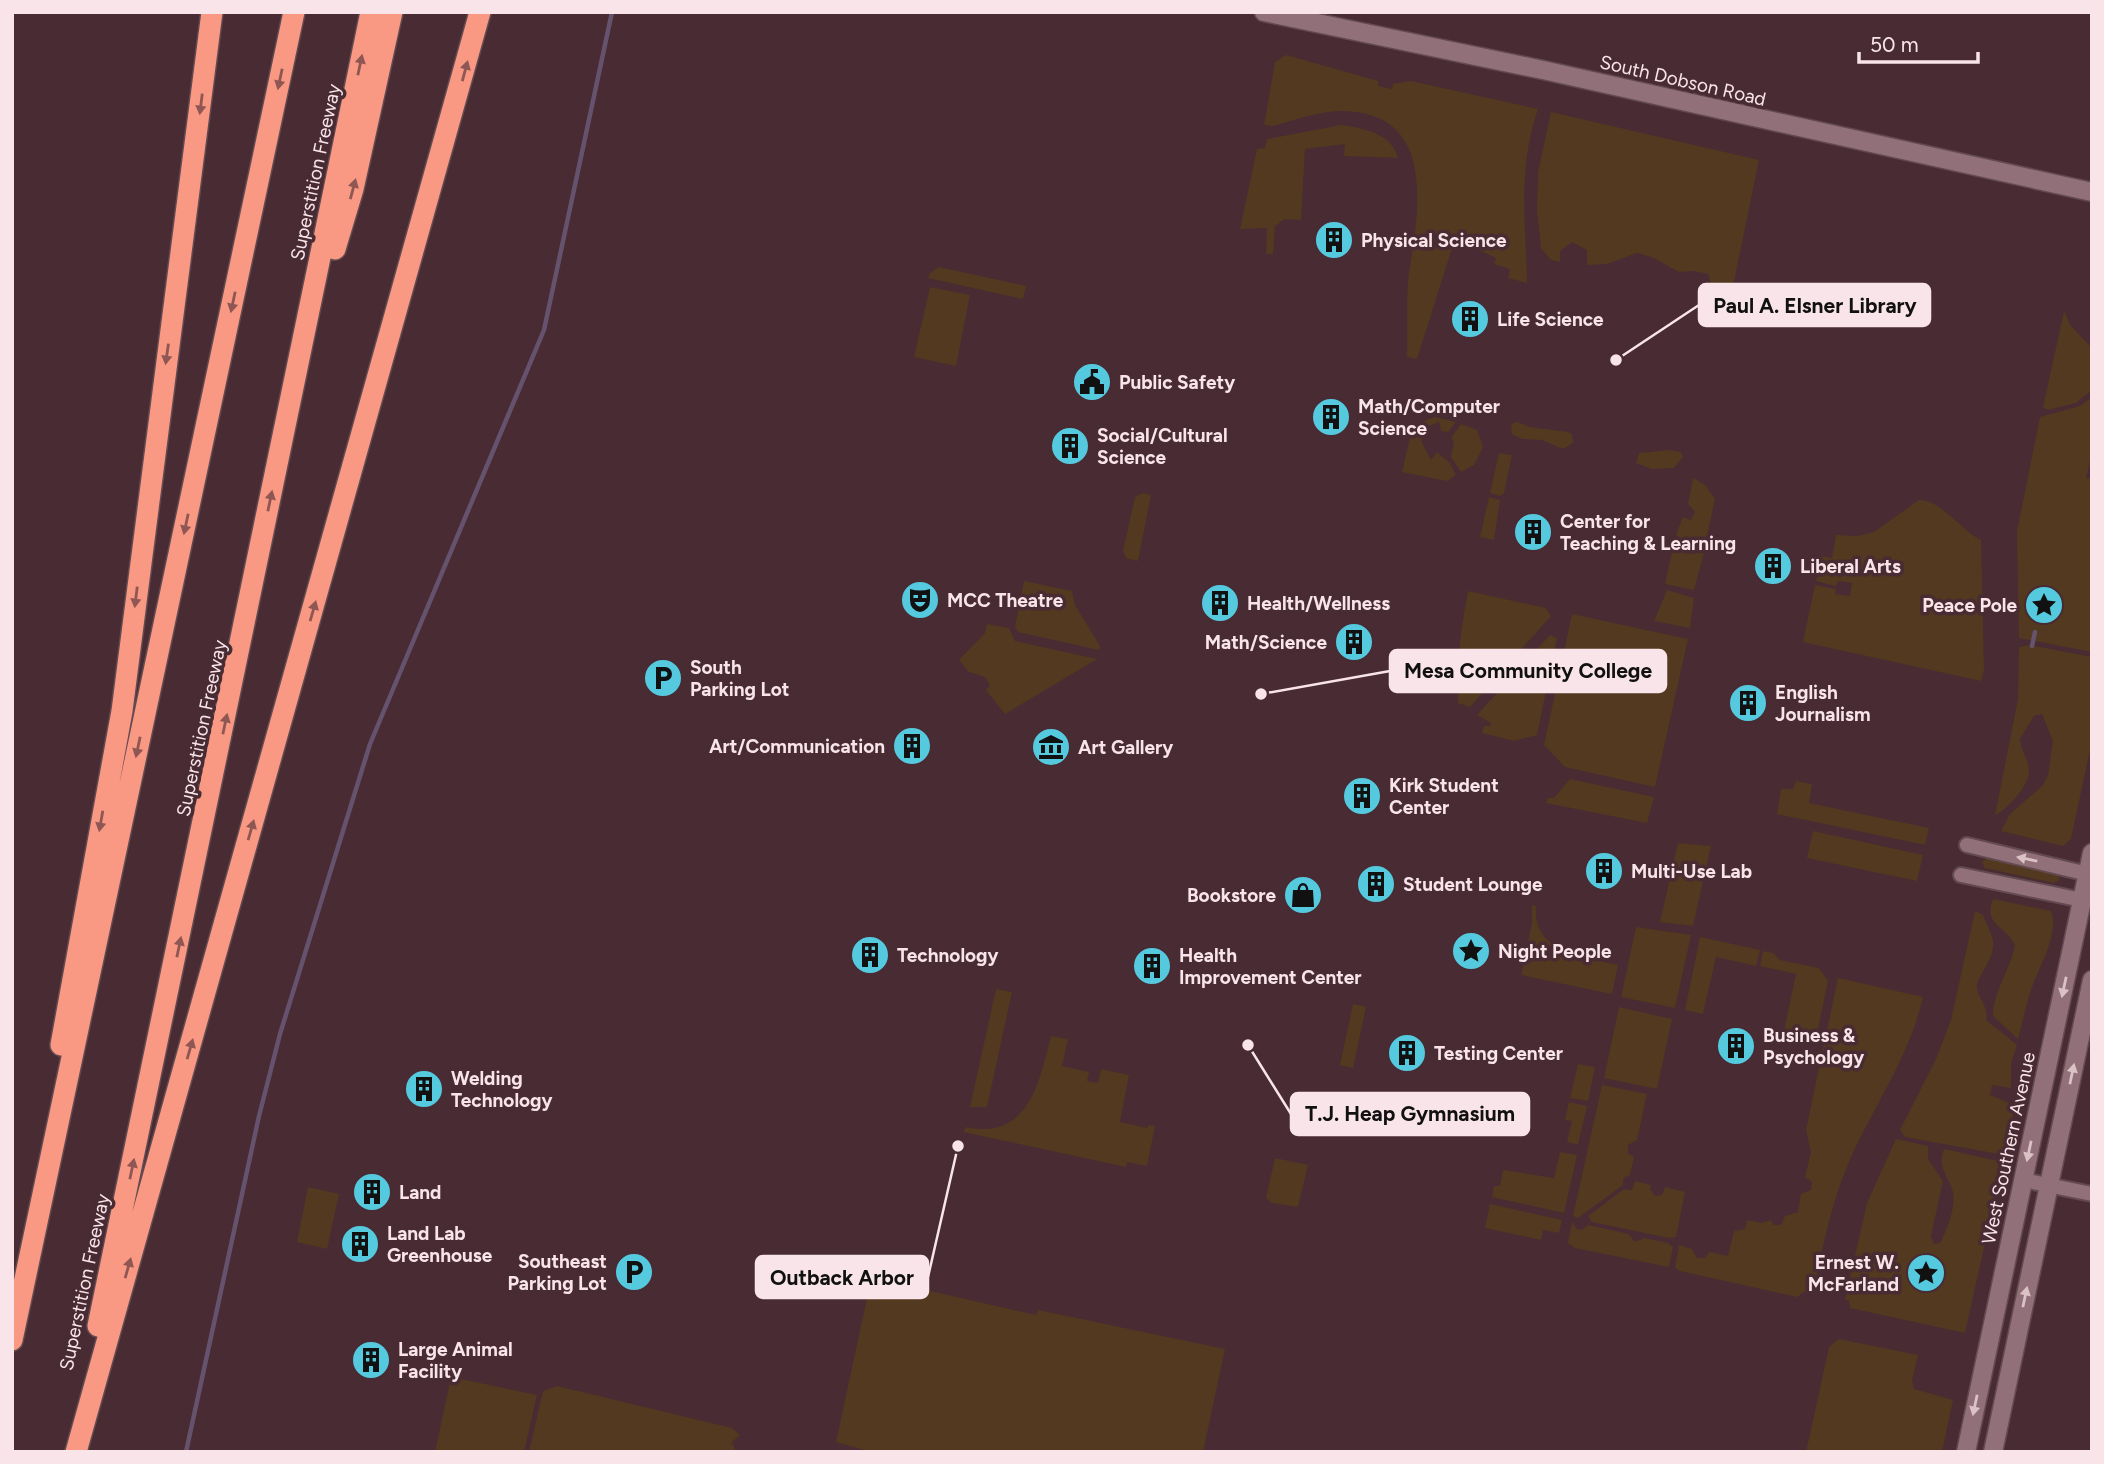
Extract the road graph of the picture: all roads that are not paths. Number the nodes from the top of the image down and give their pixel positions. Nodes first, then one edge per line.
1 (212, 12) edge
2 (294, 12) edge
3 (371, 12) edge
4 (392, 12) edge
5 (481, 12) edge
6 (1264, 12) edge
7 (2092, 192) edge
8 (297, 372) junction
9 (1967, 845) dead end
10 (2092, 853) edge
11 (2090, 874) edge
12 (1961, 875) dead end
13 (2087, 899) edge
14 (2092, 980) edge
15 (2023, 1180) junction
16 (2048, 1185) junction
17 (2092, 1194) edge
18 (12, 1311) edge
19 (12, 1340) edge
20 (74, 1452) edge
21 (1966, 1452) edge
22 (1993, 1452) edge

1 -> 18 highway
2 -> 19 highway
8 -> 3 highway, Superstition Freeway
8 -> 4 highway
20 -> 5 highway
6 - 7 main road, South Dobson Road
20 -> 8 highway, Superstition Freeway
11 -> 9 street
10 - 11 main road, West Southern Avenue
11 - 13 main road, West Southern Avenue
12 - 13 street
13 -> 15 main road, West Southern Avenue
16 -> 14 main road
15 - 16 street
15 -> 21 main road, West Southern Avenue
16 - 17 street
22 -> 16 main road

